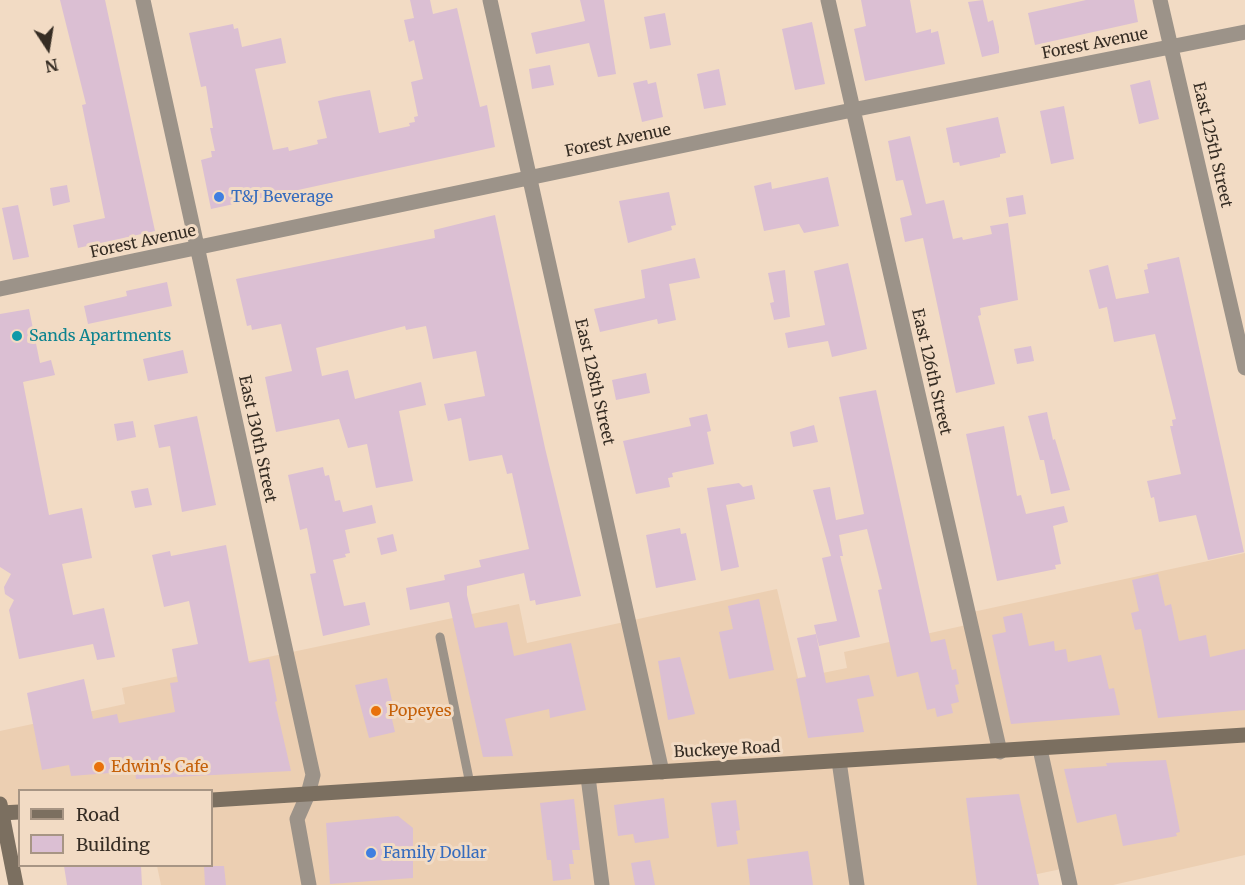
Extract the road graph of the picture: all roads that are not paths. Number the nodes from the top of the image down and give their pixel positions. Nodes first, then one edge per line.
1 (142, 0) edge
2 (490, 0) edge
3 (828, 0) edge
4 (1160, 0) edge
5 (1245, 32) edge
6 (1171, 48) junction
7 (852, 110) junction
8 (531, 178) junction
9 (197, 249) junction
10 (0, 289) edge
11 (1245, 368) edge
12 (440, 637) dead end
13 (1245, 735) edge
14 (1040, 749) junction
15 (1000, 752) junction
16 (839, 761) junction
17 (662, 772) junction
18 (588, 777) junction
19 (470, 784) junction
20 (308, 794) junction
21 (213, 800) edge
22 (1, 810) edge
23 (18, 812) edge
24 (16, 885) edge
25 (309, 885) edge
26 (602, 885) edge
27 (857, 885) edge
28 (1070, 885) edge

1 - 9 street, East 130th Street
2 - 8 street, East 128th Street
3 - 7 street, East 126th Street
4 - 6 street, East 125th Street
5 - 6 street, Forest Avenue
6 - 7 street, Forest Avenue
6 - 11 street, East 125th Street
7 - 8 street, Forest Avenue
7 - 15 street, East 126th Street
8 - 9 street, Forest Avenue
8 - 17 street, East 128th Street
9 - 10 street, Forest Avenue
9 - 20 street, East 130th Street
12 - 19 lane
13 - 14 street, Buckeye Road
14 - 15 street, Buckeye Road
14 - 28 street
15 - 16 street, Buckeye Road
16 - 17 street, Buckeye Road
16 - 27 street
17 - 18 street, Buckeye Road
18 - 19 street, Buckeye Road
18 - 26 street
19 - 20 street, Buckeye Road
20 - 21 street, Buckeye Road
20 - 25 street, East 130th Street
22 - 23 street
22 - 24 street

